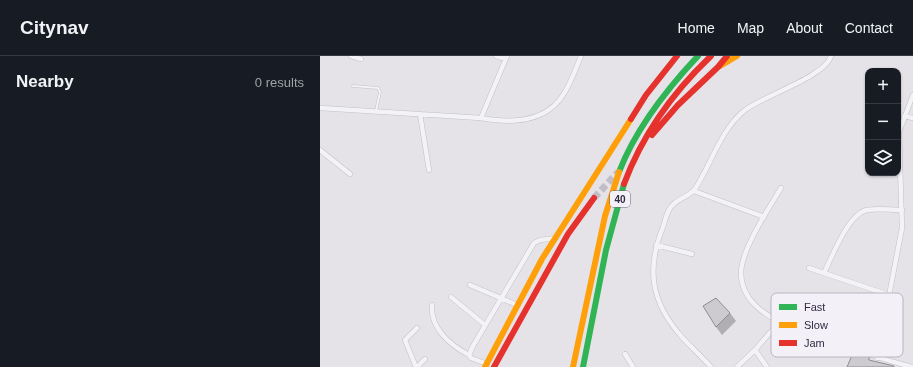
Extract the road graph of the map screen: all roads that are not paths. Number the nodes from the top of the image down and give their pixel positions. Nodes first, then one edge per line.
1 (351, 56) edge
2 (496, 56) edge
3 (580, 56) edge
4 (677, 56) edge
5 (698, 56) edge
6 (711, 56) edge
7 (727, 56) edge
8 (737, 56) edge
9 (831, 56) edge
10 (507, 58) edge
11 (360, 59) dead end
12 (718, 67) junction
13 (353, 86) dead end
14 (913, 95) edge
15 (320, 108) edge
16 (376, 111) junction
17 (420, 114) junction
18 (904, 116) junction
19 (481, 118) junction
20 (913, 118) edge
21 (652, 136) dead end
22 (320, 150) edge
23 (429, 170) dead end
24 (350, 174) dead end
25 (781, 188) dead end
26 (694, 191) junction
27 (594, 198) tunnel mouth
28 (902, 210) junction
29 (764, 217) junction
30 (556, 238) junction
31 (656, 245) junction
32 (692, 254) dead end
33 (809, 268) dead end
34 (824, 273) junction
35 (470, 285) dead end
36 (883, 293) edge
37 (889, 293) edge
38 (451, 297) dead end
39 (501, 297) junction
40 (432, 305) dead end
41 (517, 306) junction
42 (771, 316) edge
43 (485, 325) junction
44 (417, 328) dead end
45 (771, 331) edge
46 (755, 350) junction
47 (469, 354) junction
48 (625, 354) dead end
49 (877, 358) edge
50 (424, 359) dead end
51 (486, 365) edge
52 (416, 367) edge
53 (494, 367) edge
54 (573, 367) edge
55 (583, 367) edge
56 (633, 367) edge
57 (711, 367) edge
58 (737, 367) edge
59 (767, 367) edge
60 (912, 367) edge

1 - 11 street
2 - 10 street
3 - 19 street
4 - 30 main road
5 - 54 main road, 40
6 - 55 main road, 40
7 - 12 main road
8 - 12 main road
9 - 26 street
10 - 19 street
12 - 21 main road
13 - 16 lane
14 - 18 street
15 - 16 street
16 - 17 street
17 - 19 street
17 - 23 street
18 - 20 street
18 - 28 street
22 - 24 street
25 - 29 street
26 - 29 street
26 - 31 street
27 - 53 main road
28 - 34 street
28 - 37 street
29 - 42 street
30 - 39 street
30 - 41 main road
31 - 32 street
31 - 57 street
33 - 34 street
34 - 36 street
35 - 39 street
38 - 43 street
39 - 41 street
39 - 43 street
40 - 47 street
41 - 51 main road
43 - 47 street
44 - 52 street
45 - 46 street
46 - 58 street
46 - 59 street
47 - 51 street
48 - 56 street
49 - 60 street
50 - 52 street

